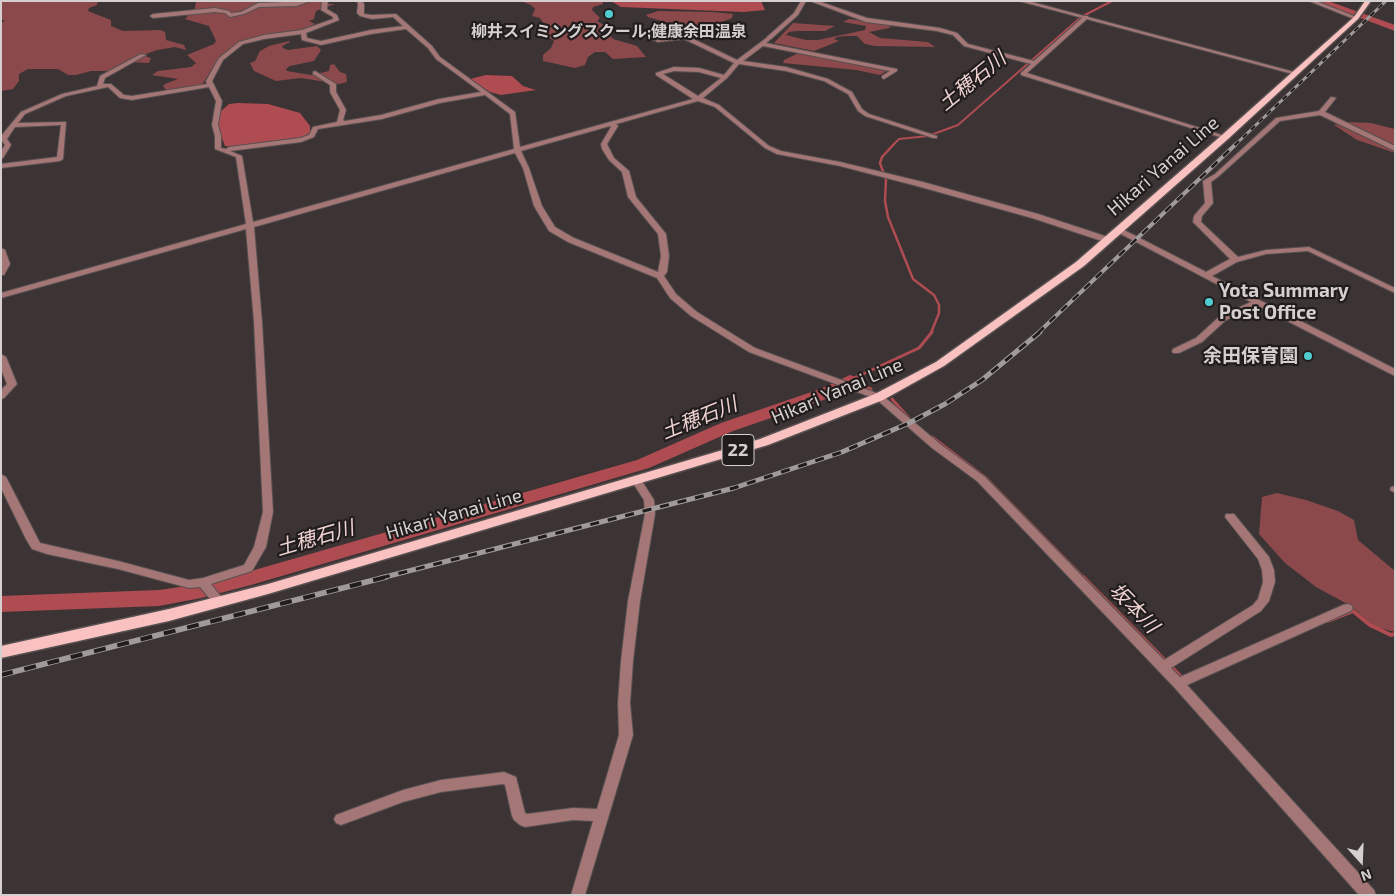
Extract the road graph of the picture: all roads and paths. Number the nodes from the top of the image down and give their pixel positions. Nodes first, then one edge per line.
1 (309, 1) edge
2 (325, 1) edge
3 (359, 1) edge
4 (804, 1) edge
5 (812, 1) edge
6 (1021, 1) edge
7 (1311, 1) edge
8 (1368, 1) edge
9 (292, 3) edge
10 (153, 16) dead end
11 (1358, 16) junction
12 (1086, 17) junction
13 (408, 26) junction
14 (302, 32) junction
15 (648, 36) dead end
16 (764, 44) junction
17 (142, 55) dead end
18 (738, 62) junction
19 (1031, 62) junction
20 (316, 73) dead end
21 (1295, 73) junction
22 (725, 77) junction
23 (884, 77) dead end
24 (210, 84) junction
25 (100, 86) junction
26 (487, 93) junction
27 (1333, 98) dead end
28 (698, 99) junction
29 (1321, 113) junction
30 (341, 122) junction
31 (612, 124) junction
32 (13, 125) junction
33 (932, 136) dead end
34 (1225, 138) junction
35 (3, 139) edge
36 (218, 144) junction
37 (1395, 149) edge
38 (517, 150) junction
39 (1, 157) edge
40 (1, 166) edge
41 (250, 226) junction
42 (1118, 231) junction
43 (1108, 240) junction
44 (1, 250) edge
45 (1234, 260) junction
46 (1, 273) edge
47 (1207, 275) junction
48 (660, 276) junction
49 (1395, 291) edge
50 (1, 296) edge
51 (1259, 302) junction
52 (1176, 351) dead end
53 (1, 357) edge
54 (1395, 372) edge
55 (1, 396) edge
56 (879, 397) junction
57 (1, 477) edge
58 (636, 480) junction
59 (1230, 516) dead end
60 (204, 584) junction
61 (217, 601) junction
62 (1347, 608) dead end
63 (1, 652) edge
64 (1163, 667) junction
65 (1178, 682) junction
66 (601, 815) junction
67 (341, 819) dead end
68 (578, 895) edge
69 (1369, 895) edge

1 - 9 street
2 - 14 street
3 - 13 street
4 - 16 street
5 - 19 street
6 - 12 street
7 - 11 street
8 - 11 main road, Hikari Yanai Line / 22
9 - 10 street
11 - 21 main road, Hikari Yanai Line / 22
12 - 19 street
12 - 21 street
13 - 14 street
13 - 26 street
14 - 24 street
15 - 18 street
16 - 18 street
16 - 23 street
17 - 25 street
18 - 22 street
18 - 33 street
19 - 34 street
20 - 30 street
21 - 34 main road, Hikari Yanai Line / 22
22 - 28 street
22 - 28 street
24 - 25 street
24 - 36 street
25 - 32 street
26 - 30 street
26 - 38 street
27 - 29 street
28 - 31 street
28 - 43 street
29 - 37 street
29 - 45 street
30 - 36 street
31 - 38 street
31 - 48 street
32 - 35 street
32 - 40 street
34 - 42 main road, Hikari Yanai Line / 22
35 - 39 street
36 - 41 street
38 - 41 street
38 - 48 street
41 - 50 street
41 - 60 street
42 - 43 main road, Hikari Yanai Line / 22
42 - 47 street
43 - 56 main road, Hikari Yanai Line / 22
44 - 46 street
45 - 47 street
45 - 49 street
47 - 51 street
48 - 56 street
51 - 52 street
51 - 54 street
53 - 55 street
56 - 58 main road, Hikari Yanai Line / 22
56 - 64 street
57 - 60 street
58 - 61 main road, Hikari Yanai Line / 22
58 - 66 street
59 - 64 street
60 - 61 street
61 - 63 main road, Hikari Yanai Line / 22
62 - 65 street
64 - 65 street
65 - 69 street
66 - 67 street
66 - 68 street

